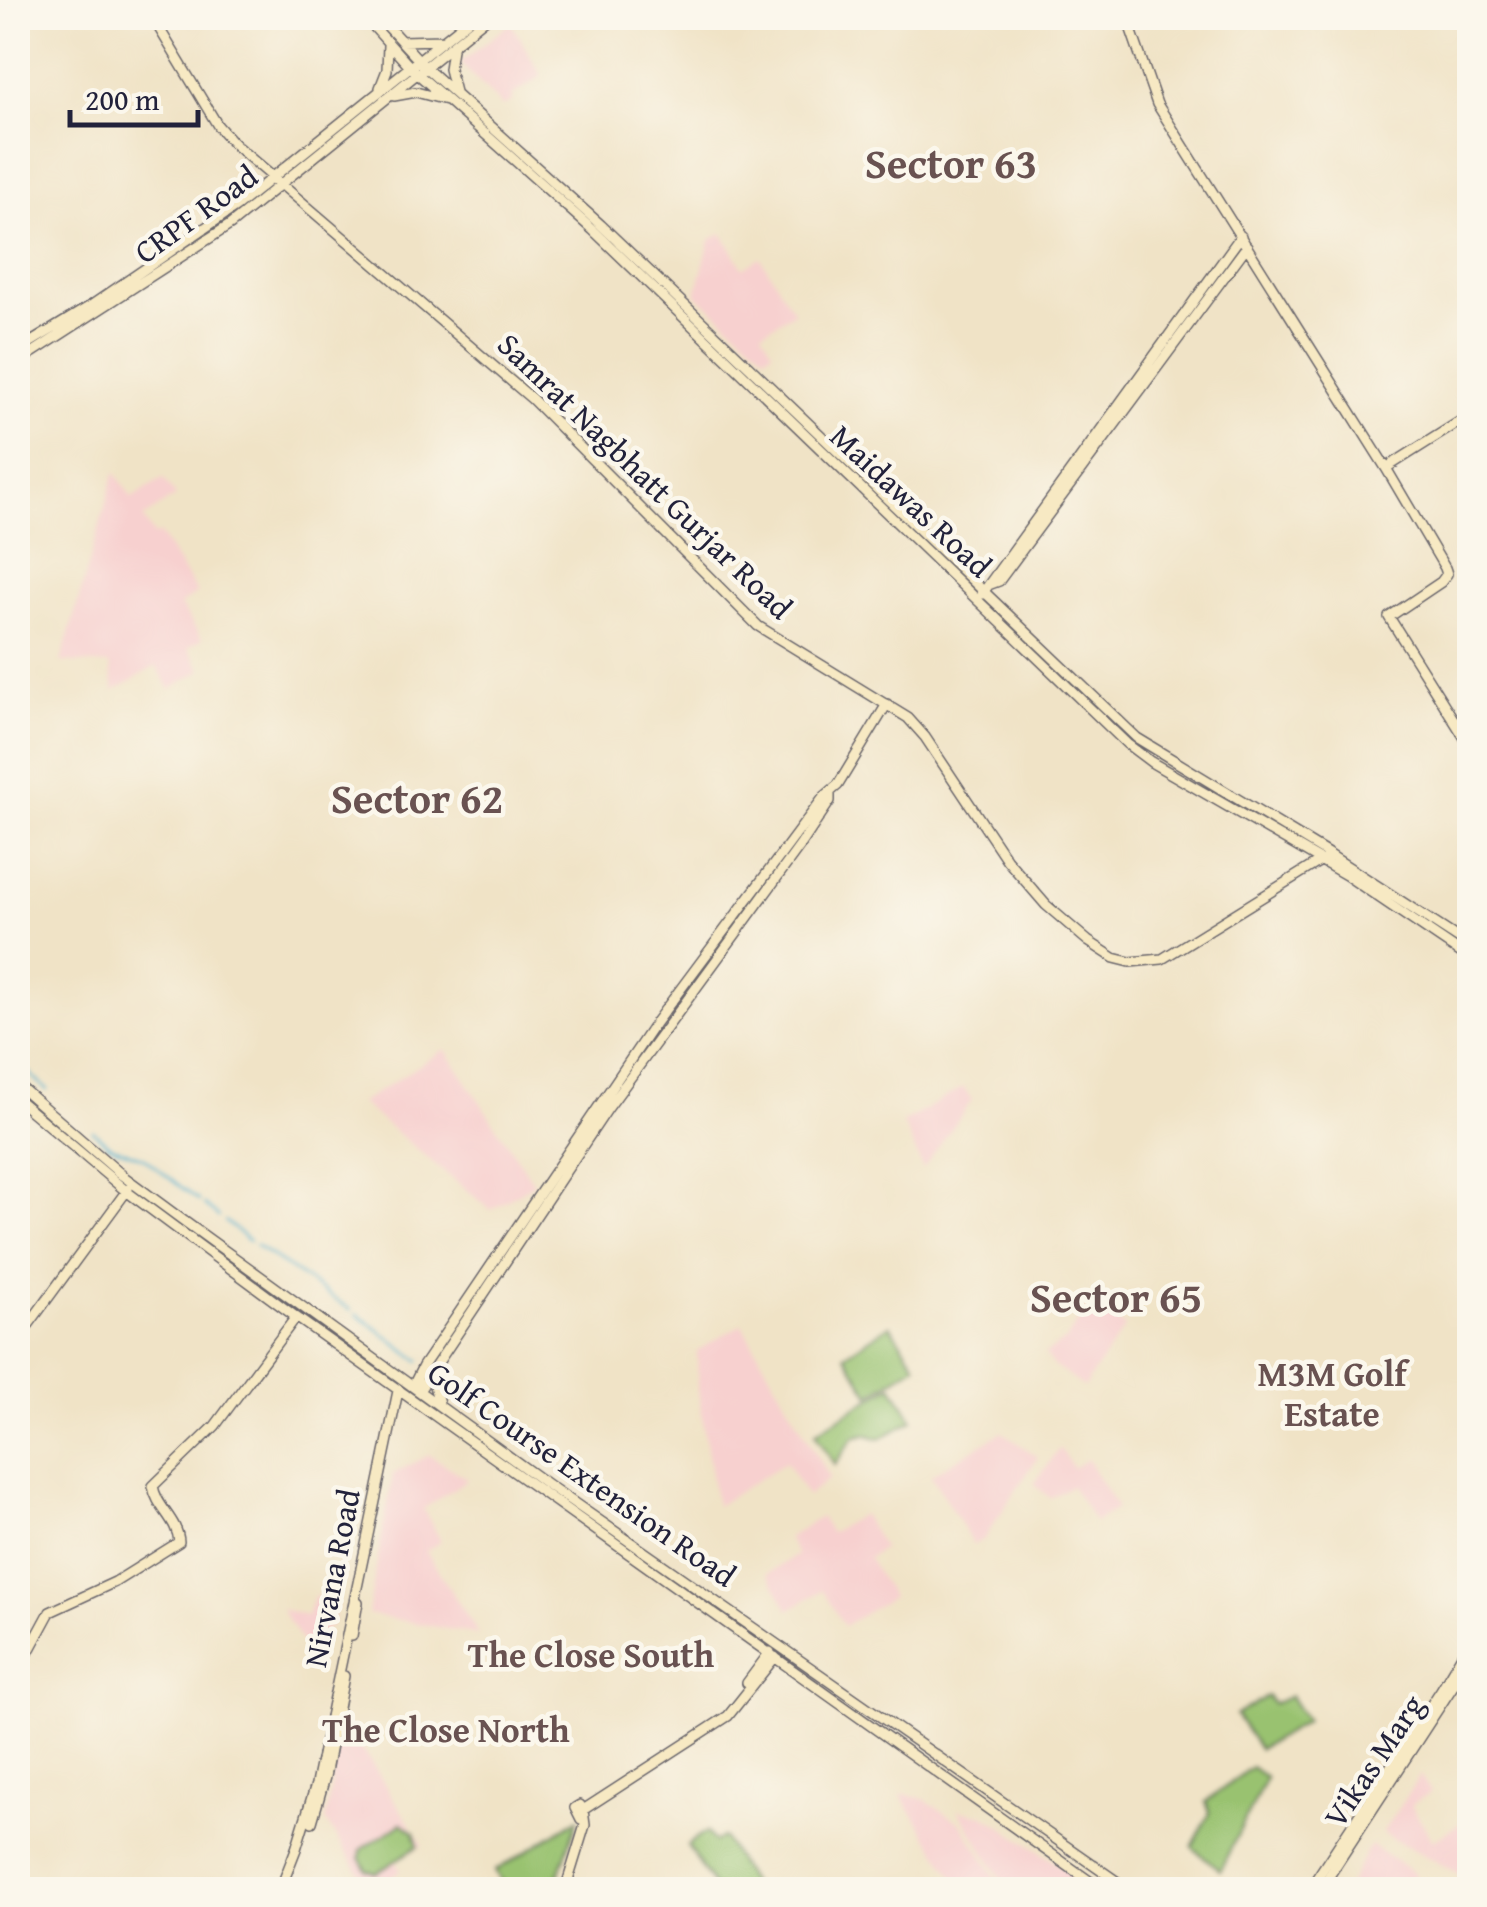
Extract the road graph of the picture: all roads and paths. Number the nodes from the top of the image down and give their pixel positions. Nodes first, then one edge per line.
1 (153, 18) edge
2 (366, 18) edge
3 (380, 18) edge
4 (471, 18) edge
5 (486, 18) edge
6 (1127, 18) edge
7 (401, 41) junction
8 (387, 42) junction
9 (450, 43) junction
10 (418, 67) junction
11 (379, 98) junction
12 (456, 101) junction
13 (276, 182) junction
14 (1240, 236) junction
15 (1247, 246) junction
16 (18, 350) edge
17 (18, 362) edge
18 (1470, 415) edge
19 (1386, 468) junction
20 (985, 591) junction
21 (887, 704) junction
22 (1470, 746) edge
23 (1326, 858) junction
24 (1470, 946) edge
25 (1470, 960) edge
26 (18, 1085) edge
27 (18, 1100) edge
28 (127, 1185) junction
29 (182, 1226) junction
30 (296, 1318) junction
31 (321, 1320) junction
32 (313, 1330) junction
33 (20, 1331) edge
34 (426, 1369) junction
35 (395, 1372) junction
36 (416, 1389) junction
37 (400, 1392) junction
38 (440, 1406) junction
39 (455, 1416) junction
40 (447, 1426) junction
41 (521, 1471) junction
42 (1470, 1641) edge
43 (780, 1644) junction
44 (772, 1656) junction
45 (1470, 1660) edge
46 (18, 1671) edge
47 (283, 1890) edge
48 (562, 1890) edge
49 (1102, 1890) edge
50 (1128, 1890) edge
51 (1309, 1890) edge
52 (1320, 1890) edge

1 - 13 street, Samrat Nagbhatt Gurjar Road
2 - 8 street, Maidawas Road
3 - 7 street, Maidawas Road
4 - 9 street
5 - 9 street
6 - 14 street
7 - 9 street
7 - 10 street, Maidawas Road
8 - 10 street, Maidawas Road
8 - 11 street
9 - 10 street
9 - 12 street
10 - 11 street
10 - 12 street, Maidawas Road
11 - 12 street
11 - 13 street
12 - 20 street, Maidawas Road
13 - 16 street
13 - 17 street, CRPF Road
13 - 21 street, Samrat Nagbhatt Gurjar Road
14 - 15 street
14 - 20 street
15 - 19 street
15 - 20 street
18 - 19 street
19 - 22 street
20 - 23 street, Maidawas Road
21 - 23 street, Samrat Nagbhatt Gurjar Road
21 - 34 street
23 - 24 street, Maidawas Road
23 - 25 street, Maidawas Road
26 - 28 street, Golf Course Extension Road
27 - 28 street, Golf Course Extension Road
28 - 29 street, Golf Course Extension Road
28 - 33 street
29 - 30 street, Golf Course Extension Road
29 - 31 street, Golf Course Extension Road
30 - 32 street, Golf Course Extension Road
30 - 46 street
31 - 32 street
31 - 35 street, Golf Course Extension Road
32 - 37 street, Golf Course Extension Road
34 - 35 street
34 - 36 street
34 - 38 street
35 - 36 street, Golf Course Extension Road
36 - 38 street, Golf Course Extension Road
37 - 40 street, Golf Course Extension Road
37 - 47 street, Nirvana Road
38 - 39 street, Golf Course Extension Road
39 - 40 street
39 - 41 street, Golf Course Extension Road
40 - 41 street, Golf Course Extension Road
41 - 43 street, Golf Course Extension Road
41 - 44 street, Golf Course Extension Road
42 - 51 street
43 - 44 street
43 - 50 street, Golf Course Extension Road
44 - 48 street
44 - 49 street, Golf Course Extension Road
45 - 52 street, Vikas Marg

